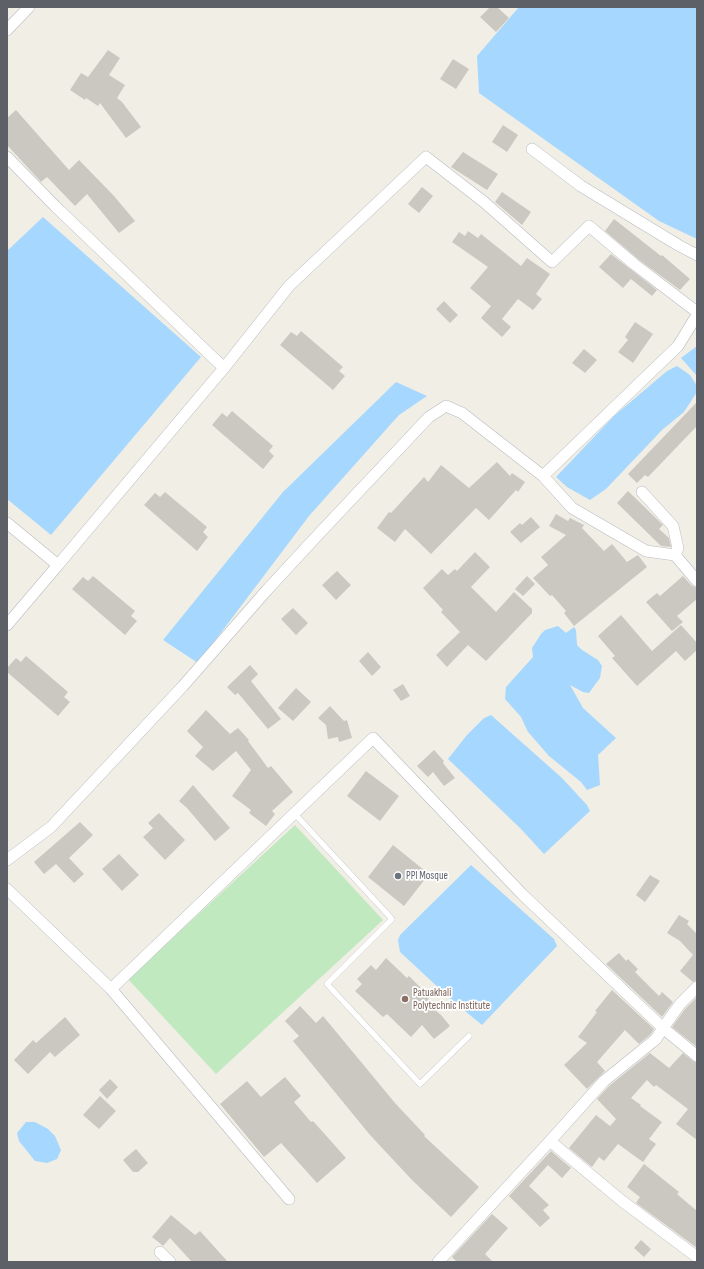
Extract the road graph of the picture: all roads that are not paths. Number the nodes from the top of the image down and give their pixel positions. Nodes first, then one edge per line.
1 (29, 7) edge
2 (7, 30) edge
3 (532, 149) dead end
4 (7, 157) edge
5 (697, 255) edge
6 (697, 312) edge
7 (697, 315) edge
8 (224, 368) junction
9 (543, 476) junction
10 (642, 492) dead end
11 (7, 523) edge
12 (675, 555) junction
13 (58, 565) junction
14 (697, 581) edge
15 (7, 625) edge
16 (294, 813) junction
17 (7, 860) edge
18 (7, 889) edge
19 (697, 987) edge
20 (111, 989) junction
21 (663, 1028) junction
22 (469, 1036) dead end
23 (697, 1056) edge
24 (550, 1141) junction
25 (289, 1199) dead end
26 (160, 1252) dead end
27 (697, 1257) edge
28 (170, 1262) edge
29 (438, 1262) edge

1 - 2 street
3 - 5 street
4 - 8 street
6 - 8 street
7 - 9 street
8 - 13 street
9 - 12 street
9 - 17 street
10 - 12 street
11 - 13 street
12 - 14 street
13 - 15 street
16 - 20 street
16 - 21 street
16 - 22 lane
18 - 20 street
19 - 21 street
20 - 25 street
21 - 23 street
21 - 24 street
24 - 27 street
24 - 29 street
26 - 28 street

